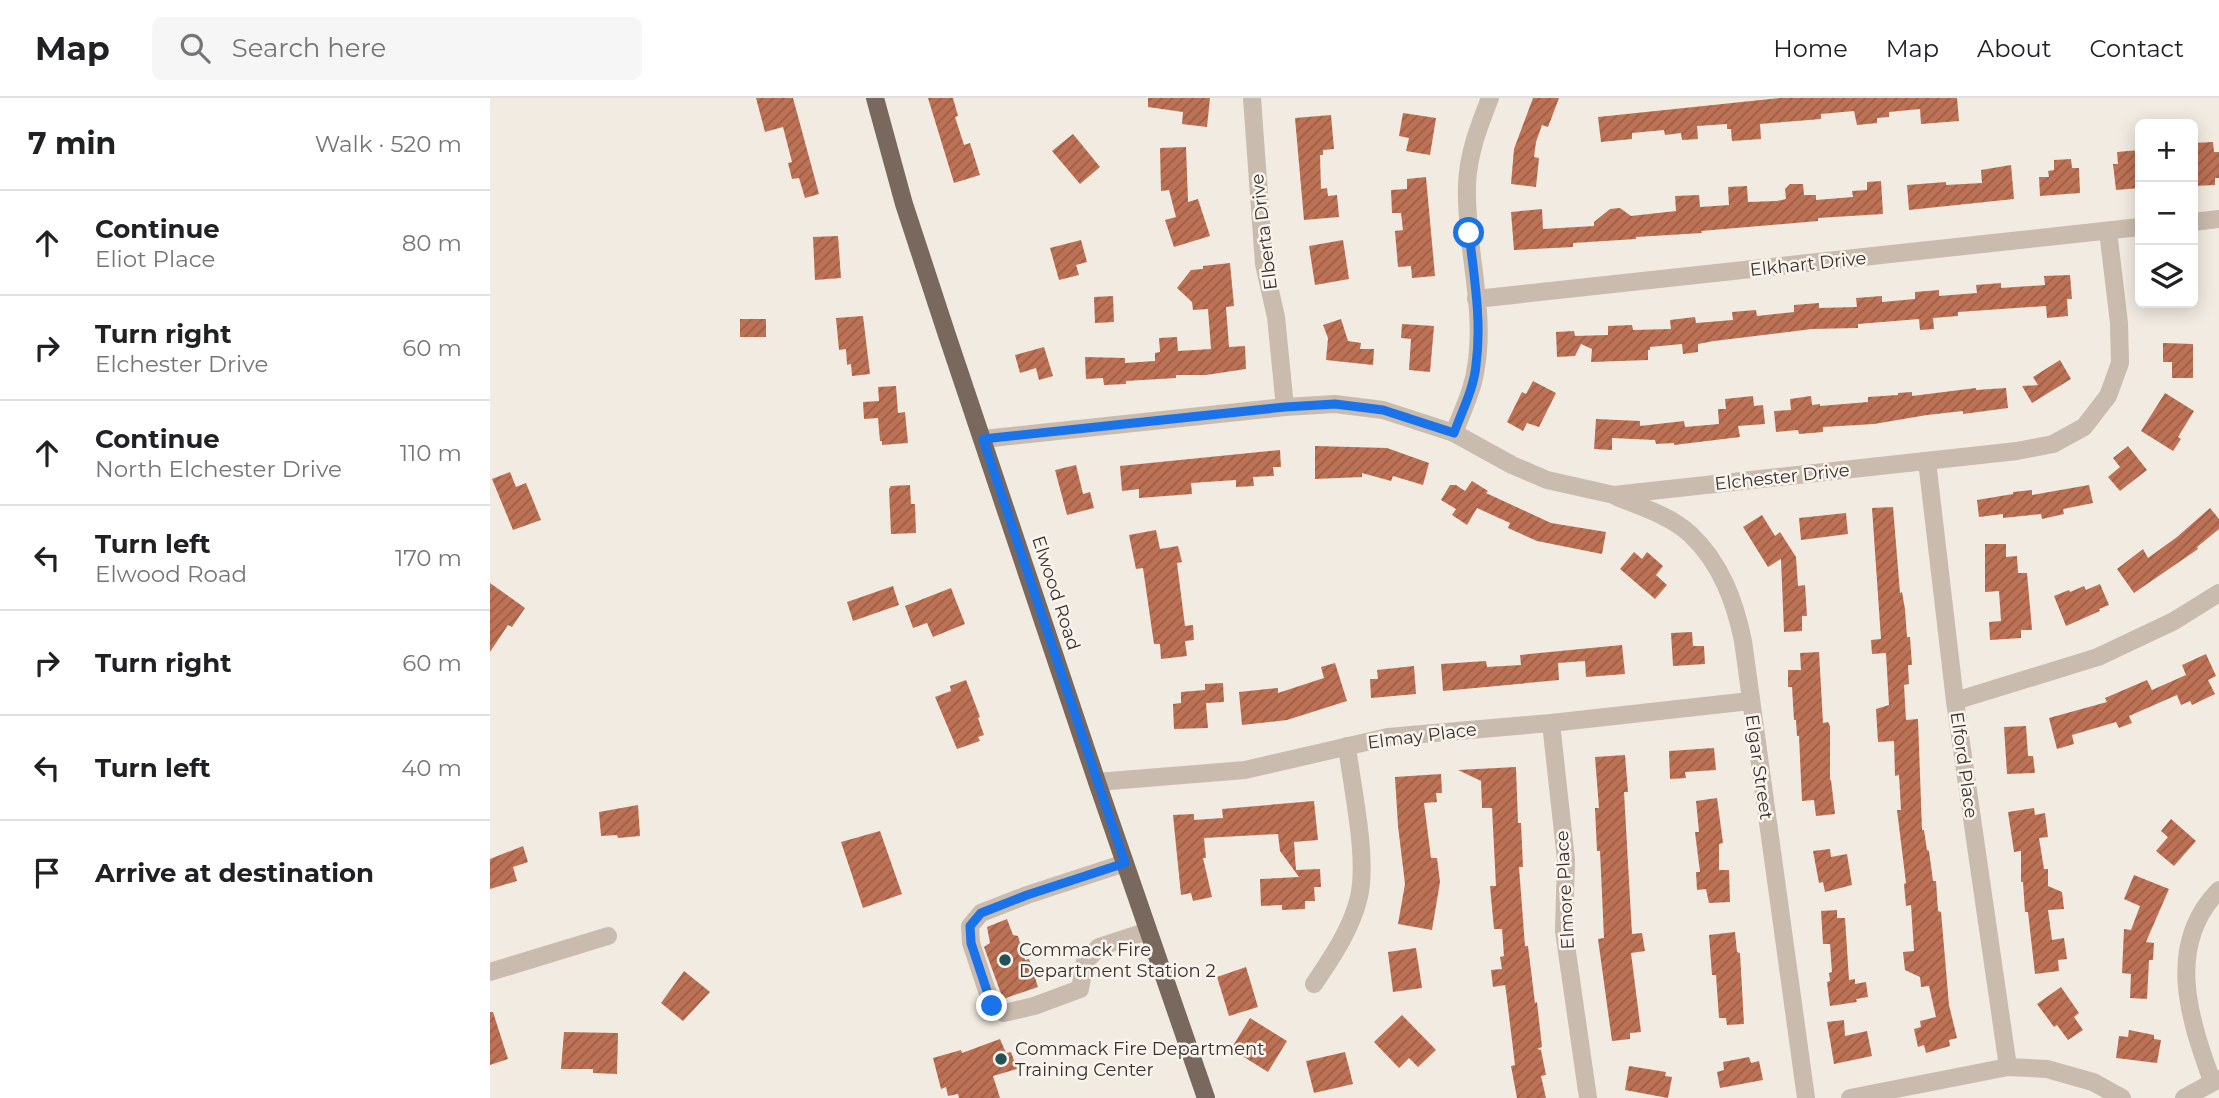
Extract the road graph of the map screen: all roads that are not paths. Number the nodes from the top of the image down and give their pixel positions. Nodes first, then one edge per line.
1 (875, 98) edge
2 (1252, 98) edge
3 (1490, 98) edge
4 (2219, 219) edge
5 (2198, 221) edge
6 (2135, 227) edge
7 (2108, 230) junction
8 (1476, 299) junction
9 (1285, 407) junction
10 (1454, 433) junction
11 (983, 439) junction
12 (1927, 461) junction
13 (1614, 495) junction
14 (2219, 593) edge
15 (1750, 701) junction
16 (1955, 701) junction
17 (1550, 723) junction
18 (1347, 746) junction
19 (1097, 782) junction
20 (1125, 863) junction
21 (2219, 890) edge
22 (1148, 931) junction
23 (608, 936) dead end
24 (490, 972) edge
25 (1314, 984) dead end
26 (2008, 1067) junction
27 (2215, 1080) edge
28 (1206, 1098) edge
29 (1588, 1098) edge
30 (1806, 1098) edge
31 (1850, 1098) edge
32 (2122, 1098) edge
33 (2183, 1098) edge

1 - 11 main road, Elwood Road
2 - 9 street, Elberta Drive
3 - 8 street
4 - 5 street
6 - 7 street, Elkhart Drive
7 - 8 street, Elkhart Drive
7 - 12 street, Elchester Drive
8 - 10 street
9 - 10 street, Elchester Drive
9 - 11 street, Elchester Drive
10 - 13 street, Elchester Drive
11 - 19 main road, Elwood Road
12 - 13 street, Elchester Drive
12 - 16 street, Elford Place
13 - 15 street, Elgar Street
14 - 16 street
15 - 17 street, Elmay Place
15 - 30 street, Elgar Street
16 - 26 street, Elford Place
17 - 18 street, Elmay Place
17 - 29 street, Elmore Place
18 - 19 street, Elmay Place
18 - 25 street
19 - 20 main road, Elwood Road
20 - 22 main road, Elwood Road
20 - 22 street
21 - 27 street
22 - 28 main road, Elwood Road
23 - 24 street
26 - 31 street
26 - 32 street
27 - 33 street

